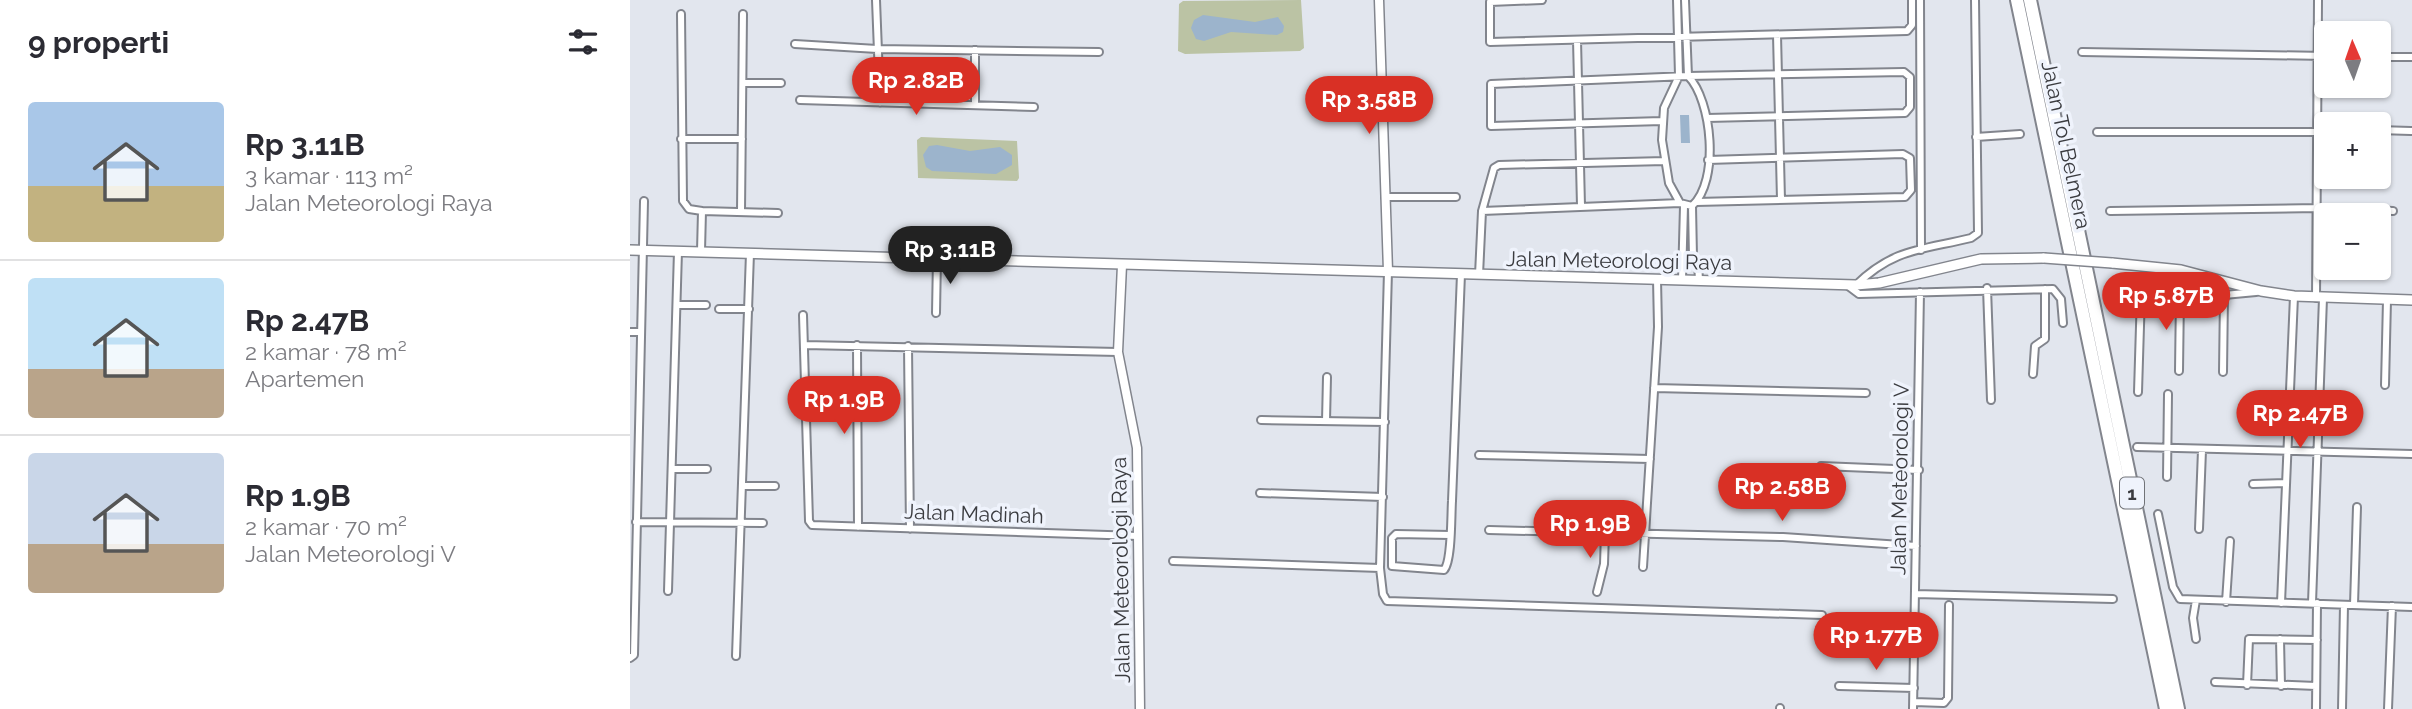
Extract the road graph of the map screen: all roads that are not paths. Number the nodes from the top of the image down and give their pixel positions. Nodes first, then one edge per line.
1 (876, 0) edge
2 (1379, 0) edge
3 (1542, 0) edge
4 (1677, 0) edge
5 (1685, 0) edge
6 (1912, 0) edge
7 (1920, 0) edge
8 (1975, 0) edge
9 (2017, 0) edge
10 (2030, 0) edge
11 (2318, 0) edge
12 (681, 14) dead end
13 (743, 14) dead end
14 (2320, 21) edge
15 (1777, 35) junction
16 (1686, 37) junction
17 (1678, 38) junction
18 (1577, 40) junction
19 (795, 44) dead end
20 (877, 49) junction
21 (975, 50) junction
22 (1099, 52) dead end
23 (2082, 52) dead end
24 (2314, 56) edge
25 (2391, 57) edge
26 (2412, 57) edge
27 (1778, 75) junction
28 (1679, 76) junction
29 (1688, 76) junction
30 (1578, 81) junction
31 (744, 83) junction
32 (780, 83) dead end
33 (800, 100) dead end
34 (880, 103) junction
35 (975, 105) junction
36 (1034, 107) dead end
37 (1779, 117) junction
38 (1707, 118) junction
39 (1662, 121) junction
40 (1579, 123) junction
41 (2391, 130) edge
42 (2411, 131) edge
43 (2098, 132) dead end
44 (2314, 133) edge
45 (2020, 134) dead end
46 (1976, 136) junction
47 (681, 139) junction
48 (742, 139) junction
49 (1780, 158) junction
50 (1709, 160) junction
51 (1665, 161) junction
52 (1580, 162) junction
53 (1385, 197) junction
54 (1456, 197) dead end
55 (1781, 200) junction
56 (644, 201) dead end
57 (1688, 204) junction
58 (1581, 206) junction
59 (2314, 208) edge
60 (702, 211) junction
61 (741, 211) junction
62 (1482, 211) junction
63 (2110, 211) dead end
64 (778, 213) dead end
65 (630, 250) edge
66 (1921, 250) junction
67 (644, 251) junction
68 (678, 251) junction
69 (701, 251) junction
70 (750, 253) junction
71 (1685, 257) junction
72 (1693, 257) junction
73 (937, 258) junction
74 (1122, 265) junction
75 (1388, 271) junction
76 (1461, 274) junction
77 (1479, 275) junction
78 (1657, 279) junction
79 (1682, 280) junction
80 (1699, 280) junction
81 (2319, 280) edge
82 (1851, 285) junction
83 (1987, 288) junction
84 (2045, 289) junction
85 (2261, 291) junction
86 (1920, 292) junction
87 (2129, 292) dead end
88 (2141, 293) junction
89 (2180, 293) junction
90 (2224, 295) junction
91 (2294, 296) junction
92 (2319, 298) junction
93 (2387, 300) junction
94 (2412, 300) edge
95 (678, 305) junction
96 (706, 305) dead end
97 (719, 309) dead end
98 (749, 309) junction
99 (936, 313) dead end
100 (803, 315) dead end
101 (2063, 323) dead end
102 (630, 332) edge
103 (641, 332) junction
104 (805, 345) junction
105 (857, 345) junction
106 (908, 346) junction
107 (1118, 352) junction
108 (630, 356) edge
109 (640, 356) junction
110 (2179, 371) dead end
111 (2223, 372) dead end
112 (2033, 374) dead end
113 (1327, 377) dead end
114 (2385, 385) dead end
115 (1654, 388) junction
116 (2138, 392) dead end
117 (1866, 393) dead end
118 (2168, 394) dead end
119 (630, 395) edge
120 (639, 395) junction
121 (1991, 400) dead end
122 (1261, 420) dead end
123 (1326, 421) junction
124 (1385, 422) junction
125 (634, 439) edge
126 (2137, 447) dead end
127 (2167, 449) junction
128 (2202, 450) junction
129 (2287, 451) junction
130 (2319, 453) junction
131 (2412, 454) edge
132 (1479, 455) dead end
133 (1650, 459) junction
134 (1821, 466) dead end
135 (672, 469) junction
136 (707, 469) dead end
137 (1919, 470) junction
138 (2166, 477) dead end
139 (2286, 483) junction
140 (2253, 484) dead end
141 (742, 486) junction
142 (775, 486) dead end
143 (1260, 493) dead end
144 (1383, 497) junction
145 (2357, 507) dead end
146 (2158, 514) dead end
147 (671, 522) junction
148 (740, 523) junction
149 (763, 523) dead end
150 (634, 527) edge
151 (858, 527) junction
152 (910, 529) junction
153 (2199, 529) dead end
154 (1489, 530) dead end
155 (1605, 532) junction
156 (1646, 532) junction
157 (1450, 535) junction
158 (1138, 536) junction
159 (2230, 541) dead end
160 (1916, 546) junction
161 (1173, 561) dead end
162 (1643, 567) dead end
163 (1380, 568) junction
164 (668, 591) dead end
165 (1597, 592) dead end
166 (1915, 594) junction
167 (2113, 598) dead end
168 (2196, 600) junction
169 (2225, 602) junction
170 (2281, 603) junction
171 (2315, 603) junction
172 (1949, 605) dead end
173 (2344, 605) junction
174 (2354, 605) junction
175 (2392, 606) junction
176 (2412, 607) edge
177 (1822, 615) dead end
178 (2196, 639) dead end
179 (2280, 639) junction
180 (2316, 640) junction
181 (736, 656) dead end
182 (630, 658) edge
183 (2215, 682) dead end
184 (2247, 685) junction
185 (2281, 685) junction
186 (1839, 686) dead end
187 (2316, 686) junction
188 (1914, 688) junction
189 (1914, 705) edge
190 (1139, 709) edge
191 (2166, 709) edge
192 (2178, 709) edge
193 (2316, 709) edge
194 (2342, 709) edge
195 (2388, 709) edge

1 - 20 street
2 - 53 street
3 - 18 street
4 - 17 street
5 - 16 street
6 - 15 street
7 - 66 street
8 - 46 street
9 - 191 highway, Jalan Tol Belmera / 1
10 - 192 highway, Jalan Tol Belmera / 1
11 - 14 street
12 - 47 street
13 - 31 street
15 - 16 street
15 - 27 street
16 - 17 street
16 - 29 street
17 - 18 street
17 - 28 street
18 - 30 street
19 - 20 street
20 - 21 street
20 - 34 street
21 - 22 street
21 - 35 street
23 - 24 street
25 - 26 street
27 - 29 street
27 - 37 street
27 - 37 street
28 - 29 street
28 - 30 street
28 - 39 street
29 - 38 street
30 - 40 street
30 - 40 street
31 - 32 street
31 - 48 street
33 - 34 street
34 - 35 street
35 - 36 street
37 - 38 street
37 - 49 street
38 - 50 street
39 - 40 street
39 - 51 street
40 - 52 street
41 - 42 street
43 - 44 street
45 - 46 street
46 - 66 street
47 - 48 street
47 - 60 street
48 - 61 street
49 - 50 street
49 - 55 street
49 - 55 street
50 - 57 street
51 - 52 street
51 - 57 street
52 - 58 street
52 - 62 street
53 - 54 street
53 - 75 street
55 - 57 street
56 - 67 street
57 - 58 street
57 - 71 street
57 - 72 street
58 - 62 street
59 - 63 street
60 - 61 street
60 - 69 street
61 - 64 street
62 - 77 street
65 - 67 main road, Jalan Meteorologi Raya
66 - 82 street
67 - 68 main road, Jalan Meteorologi Raya
67 - 103 street
68 - 69 main road, Jalan Meteorologi Raya
68 - 95 street
69 - 70 main road, Jalan Meteorologi Raya
70 - 73 main road, Jalan Meteorologi Raya
70 - 98 street
71 - 72 street
71 - 79 street
72 - 80 street
73 - 74 main road, Jalan Meteorologi Raya
73 - 99 street
74 - 75 main road, Jalan Meteorologi Raya
74 - 107 street, Jalan Meteorologi Raya
75 - 76 main road, Jalan Meteorologi Raya
75 - 124 street
76 - 77 main road, Jalan Meteorologi Raya
76 - 157 street
77 - 78 main road, Jalan Meteorologi Raya
78 - 79 main road, Jalan Meteorologi Raya
78 - 115 street
79 - 80 main road, Jalan Meteorologi Raya
80 - 82 main road, Jalan Meteorologi Raya
81 - 92 street
82 - 85 main road, Jalan Meteorologi Raya, bridge
82 - 86 street
83 - 84 street
83 - 86 street
83 - 121 street
84 - 101 street
84 - 112 street
85 - 90 street
85 - 91 main road, Jalan Meteorologi Raya
86 - 137 street, Jalan Meteorologi V
87 - 88 street
88 - 89 street
88 - 116 street
89 - 90 street
89 - 110 street
90 - 111 street
91 - 92 main road, Jalan Meteorologi Raya
91 - 129 street
92 - 93 main road, Jalan Meteorologi Raya
92 - 130 street
93 - 94 main road, Jalan Meteorologi Raya
93 - 114 street
95 - 96 street
95 - 135 street
97 - 98 street
98 - 141 street
100 - 104 street
102 - 103 street
103 - 109 street
104 - 105 street
104 - 151 street, Jalan Madinah
105 - 106 street
105 - 151 street
106 - 107 street
106 - 152 street
107 - 158 street, Jalan Meteorologi Raya
108 - 109 street
109 - 120 street
113 - 123 street
115 - 117 street
115 - 133 street
118 - 127 street
119 - 120 street
120 - 125 street
122 - 123 street
123 - 124 street
124 - 144 street
125 - 150 street
126 - 127 street
127 - 128 street
127 - 138 street
128 - 129 street
128 - 153 street
129 - 130 street
129 - 139 street
130 - 131 street
130 - 171 street
132 - 133 street
133 - 156 street
134 - 137 street
135 - 136 street
135 - 147 street
137 - 160 street, Jalan Meteorologi V
139 - 140 street
139 - 170 street
141 - 142 street
141 - 148 street
143 - 144 street
144 - 163 street
145 - 174 street
146 - 168 street
147 - 148 street
147 - 150 street
147 - 164 street
148 - 149 street
148 - 181 street
150 - 182 street
151 - 152 street, Jalan Madinah
152 - 158 street, Jalan Madinah
154 - 155 street
155 - 156 street
155 - 165 street
156 - 160 street
156 - 162 street
157 - 157 street
158 - 190 street, Jalan Meteorologi Raya
159 - 169 street
160 - 166 street, Jalan Meteorologi V
161 - 163 street
163 - 177 street
166 - 167 street
166 - 188 street, Jalan Meteorologi V
168 - 169 street
168 - 178 street
169 - 170 street
170 - 171 street
171 - 173 street
171 - 180 street
172 - 189 street
173 - 174 street
173 - 194 street
174 - 175 street
175 - 176 street
175 - 195 street
179 - 180 street
179 - 184 street
179 - 185 street
180 - 187 street
183 - 184 street
184 - 185 street
185 - 187 street
186 - 188 street
187 - 193 street
188 - 189 street, Jalan Meteorologi V

